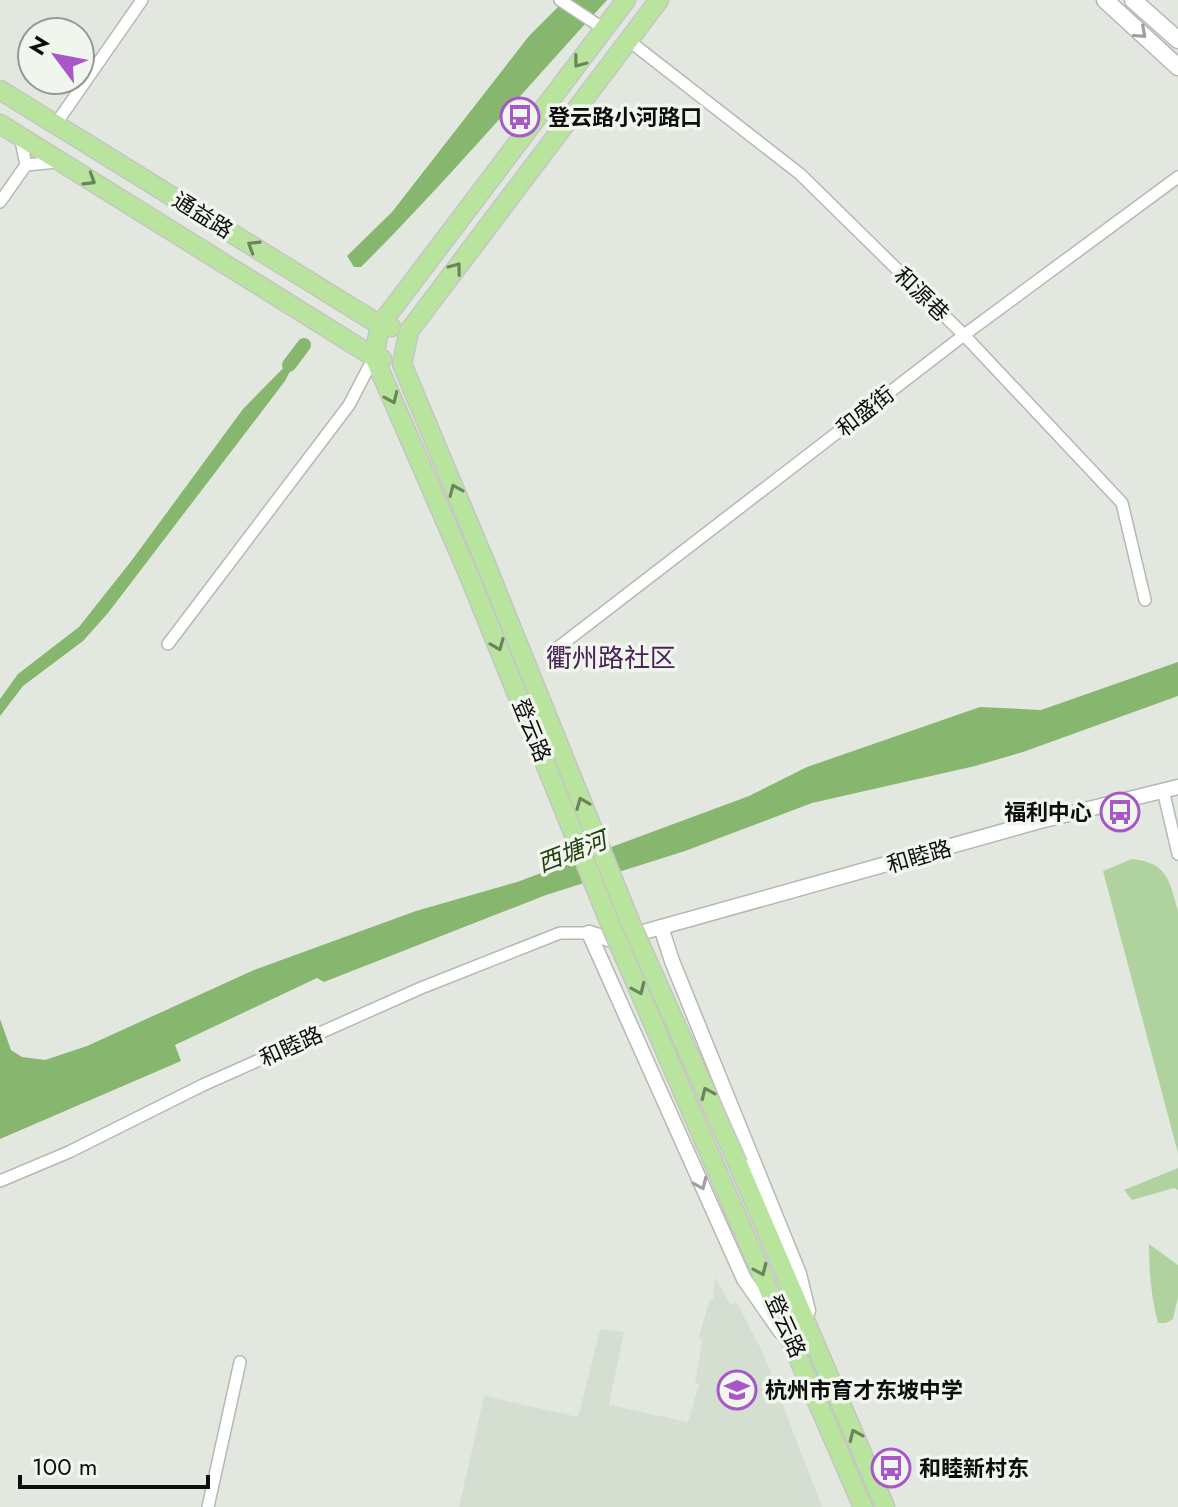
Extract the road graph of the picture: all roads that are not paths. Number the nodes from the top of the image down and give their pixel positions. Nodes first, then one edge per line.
1 (142, 0) edge
2 (560, 0) edge
3 (626, 0) edge
4 (659, 0) edge
5 (1105, 0) edge
6 (1133, 0) edge
7 (604, 29) junction
8 (628, 40) junction
9 (1178, 40) edge
10 (1178, 67) edge
11 (0, 90) edge
12 (0, 124) edge
13 (55, 125) junction
14 (20, 136) junction
15 (61, 162) junction
16 (26, 165) junction
17 (1178, 177) edge
18 (0, 202) edge
19 (380, 325) junction
20 (409, 331) junction
21 (964, 335) junction
22 (374, 357) junction
23 (402, 364) junction
24 (1145, 600) dead end
25 (168, 644) dead end
26 (556, 649) dead end
27 (1171, 788) edge
28 (1178, 854) edge
29 (661, 927) junction
30 (589, 933) junction
31 (0, 1181) edge
32 (810, 1357) junction
33 (240, 1362) dead end
34 (208, 1507) edge
35 (863, 1507) edge
36 (885, 1507) edge

1 - 13 street
2 - 7 street
3 - 7 main road
4 - 8 main road
5 -> 10 main road
6 - 9 main road
7 -> 19 main road
20 -> 8 main road
8 - 21 street, 和源巷
11 - 13 main road, 通益路
12 - 14 main road, 通益路
19 -> 13 main road, 通益路
14 - 15 main road, 通益路
14 - 16 street
15 - 16 street
15 -> 22 main road, 通益路
16 - 18 street
17 - 21 street, 和盛街
19 - 20 main road, 通益路
19 - 22 main road
20 - 23 main road
21 - 24 street, 和源巷
21 - 26 street, 和盛街
22 - 23 main road, 通益路
22 - 25 street
22 -> 32 main road, 登云路, bridge
32 -> 23 main road, 登云路, bridge
27 - 28 street
27 - 29 street, 和睦路
29 - 30 street, 和睦路
29 - 32 street
30 - 31 street, 和睦路
30 -> 32 street
32 - 35 main road, 登云路
36 -> 32 main road, 登云路
33 - 34 street

